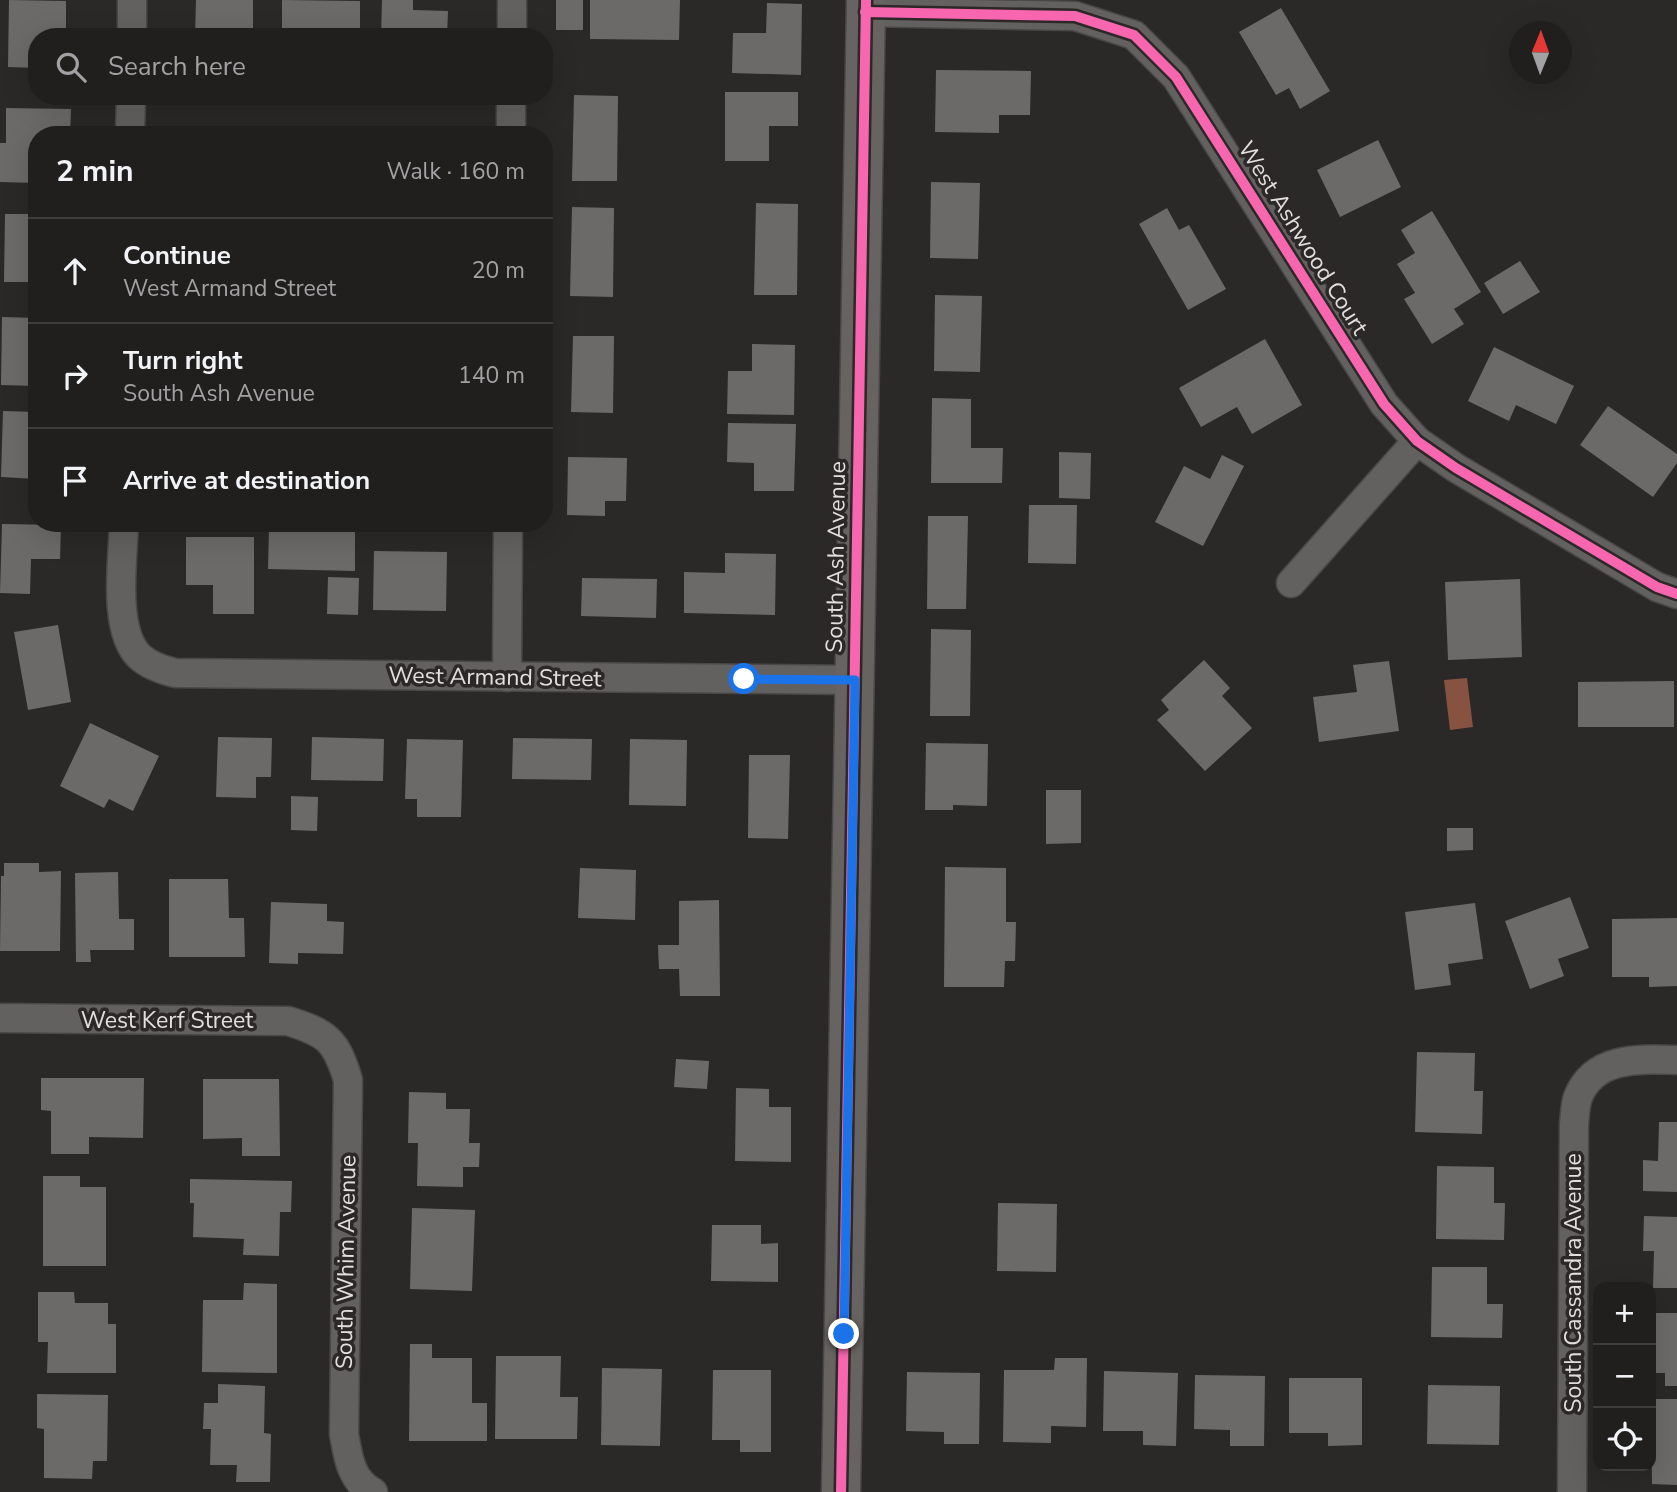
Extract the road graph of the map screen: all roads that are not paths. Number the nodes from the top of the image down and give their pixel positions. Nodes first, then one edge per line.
1 (132, 0) edge
2 (512, 0) edge
3 (866, 6) edge
4 (132, 28) edge
5 (512, 28) edge
6 (131, 105) edge
7 (511, 105) edge
8 (130, 126) edge
9 (511, 126) edge
10 (1416, 441) junction
11 (124, 532) edge
12 (508, 532) edge
13 (1291, 583) dead end
14 (1677, 594) edge
15 (507, 677) junction
16 (855, 680) junction
17 (0, 1018) edge
18 (329, 1039) joint
19 (1677, 1060) edge
20 (367, 1489) edge
21 (841, 1492) edge
22 (1572, 1492) edge

1 - 4 street
2 - 5 street
3 - 10 street, West Ashwood Court
3 - 16 street, South Ash Avenue
6 - 8 street
7 - 9 street
10 - 13 street
10 - 14 street, West Ashwood Court
11 - 15 street, West Armand Street
12 - 15 street
15 - 16 street, West Armand Street
16 - 21 street, South Ash Avenue
17 - 18 street, West Kerf Street
18 - 20 street, South Whim Avenue
19 - 22 street, South Cassandra Avenue

